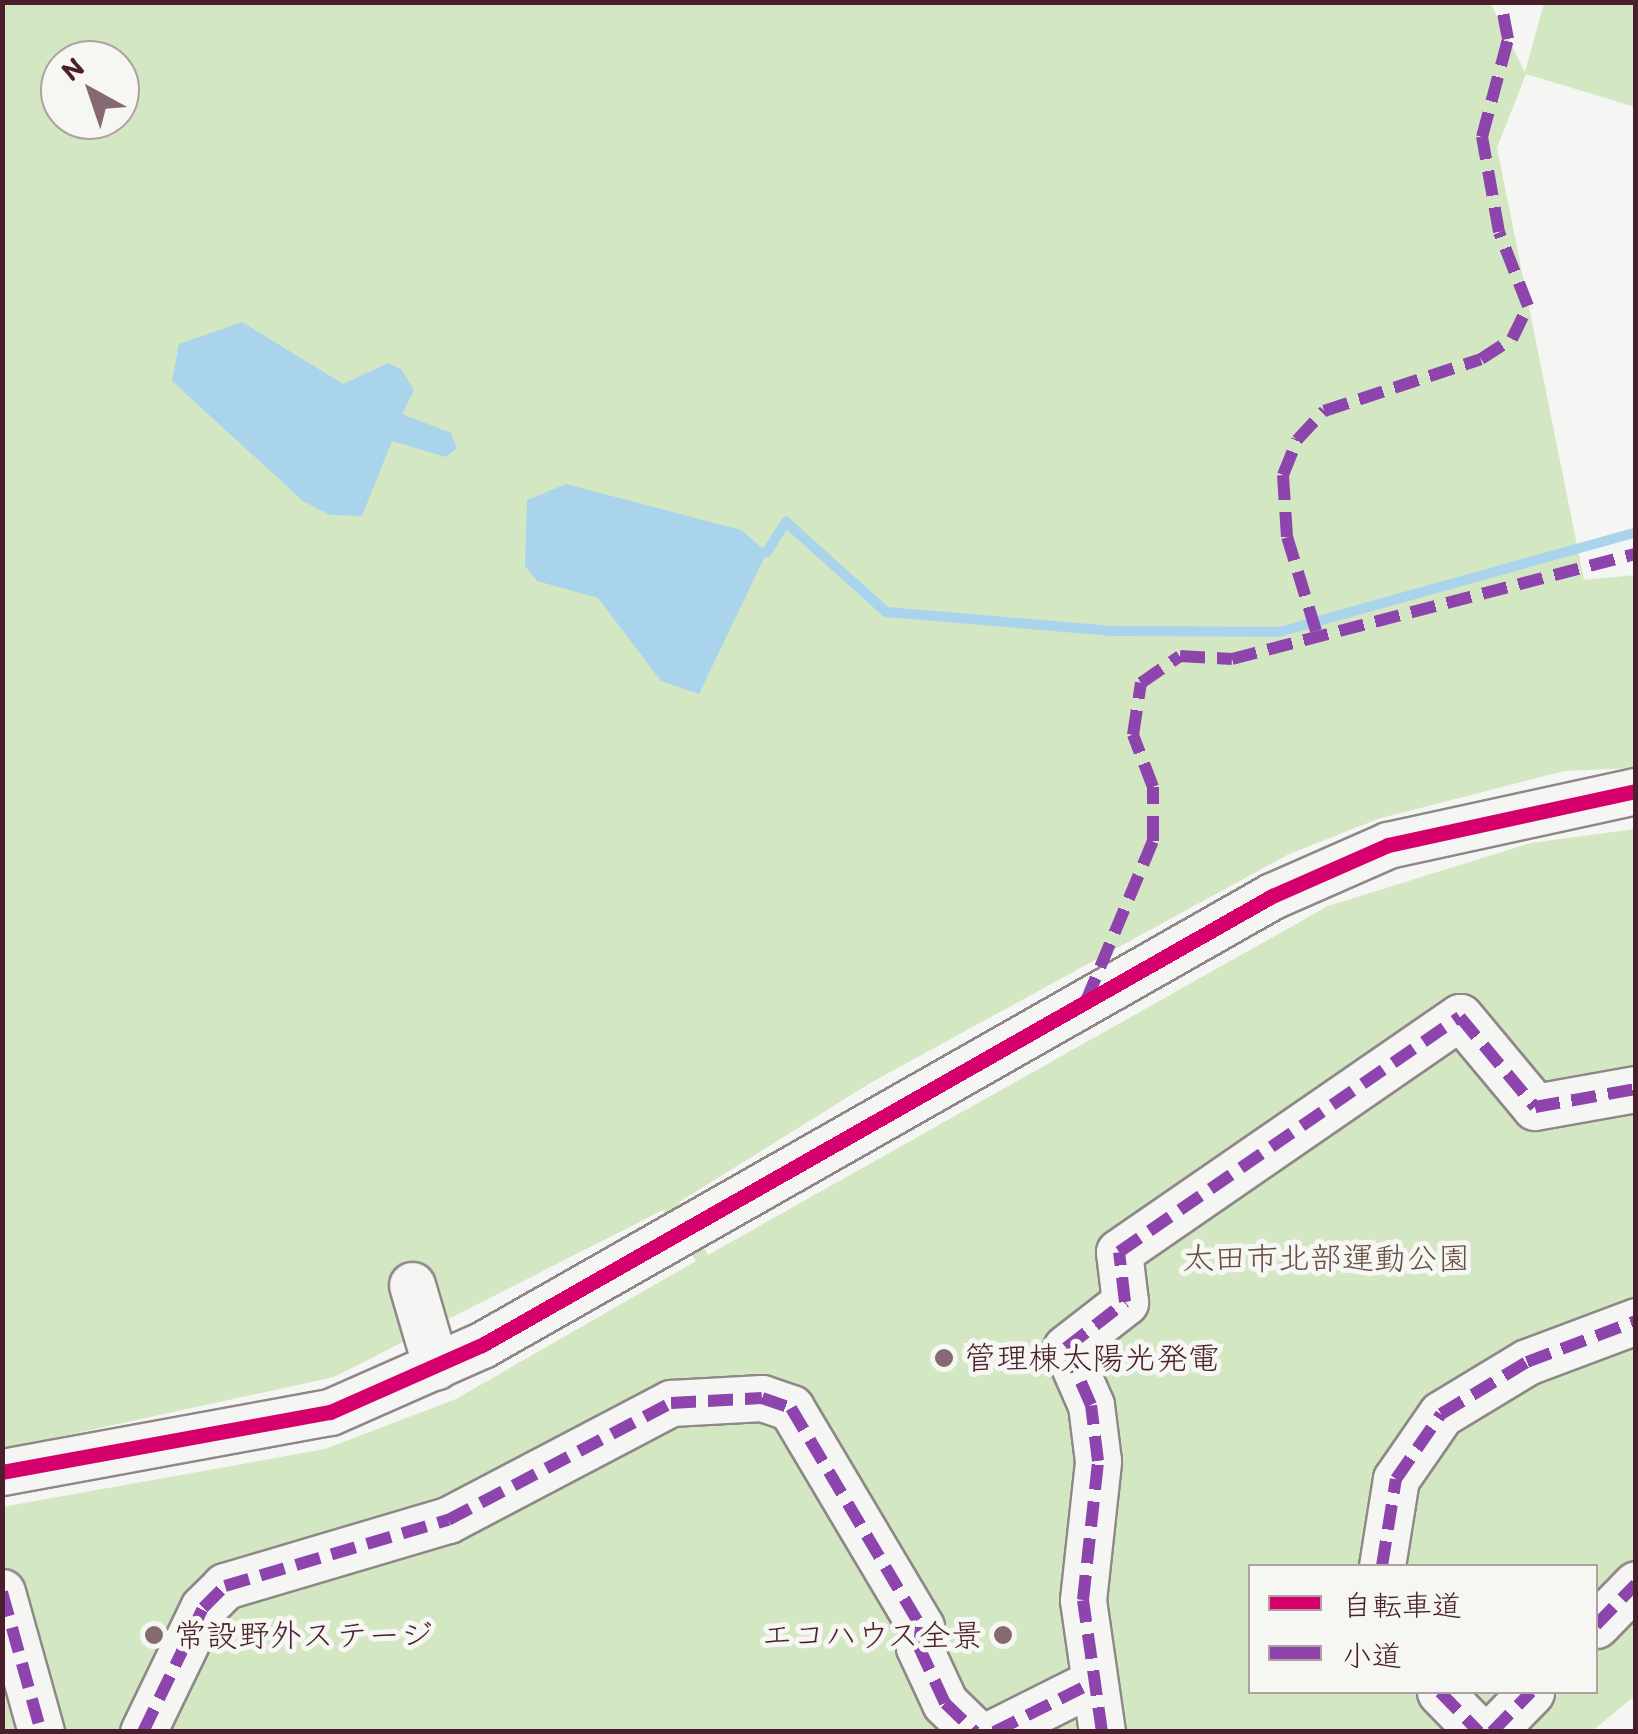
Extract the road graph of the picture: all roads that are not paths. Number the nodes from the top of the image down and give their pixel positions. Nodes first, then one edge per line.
1 (1636, 791) edge
2 (1636, 1089) edge
3 (412, 1285) dead end
4 (1636, 1321) edge
5 (436, 1367) junction
6 (2, 1472) edge
7 (1382, 1564) edge
8 (1636, 1584) edge
9 (2, 1592) edge
10 (1598, 1623) edge
11 (1092, 1683) junction
12 (1442, 1694) edge
13 (1529, 1694) edge
14 (41, 1732) edge
15 (143, 1732) edge
16 (976, 1732) edge
17 (994, 1732) edge
18 (1102, 1732) edge
19 (1479, 1732) edge
20 (1492, 1732) edge

1 - 5 street
2 - 11 street
3 - 5 street
4 - 7 street
5 - 6 street
8 - 10 street
9 - 14 street
11 - 17 street
11 - 18 street
12 - 19 street
13 - 20 street
15 - 16 street

